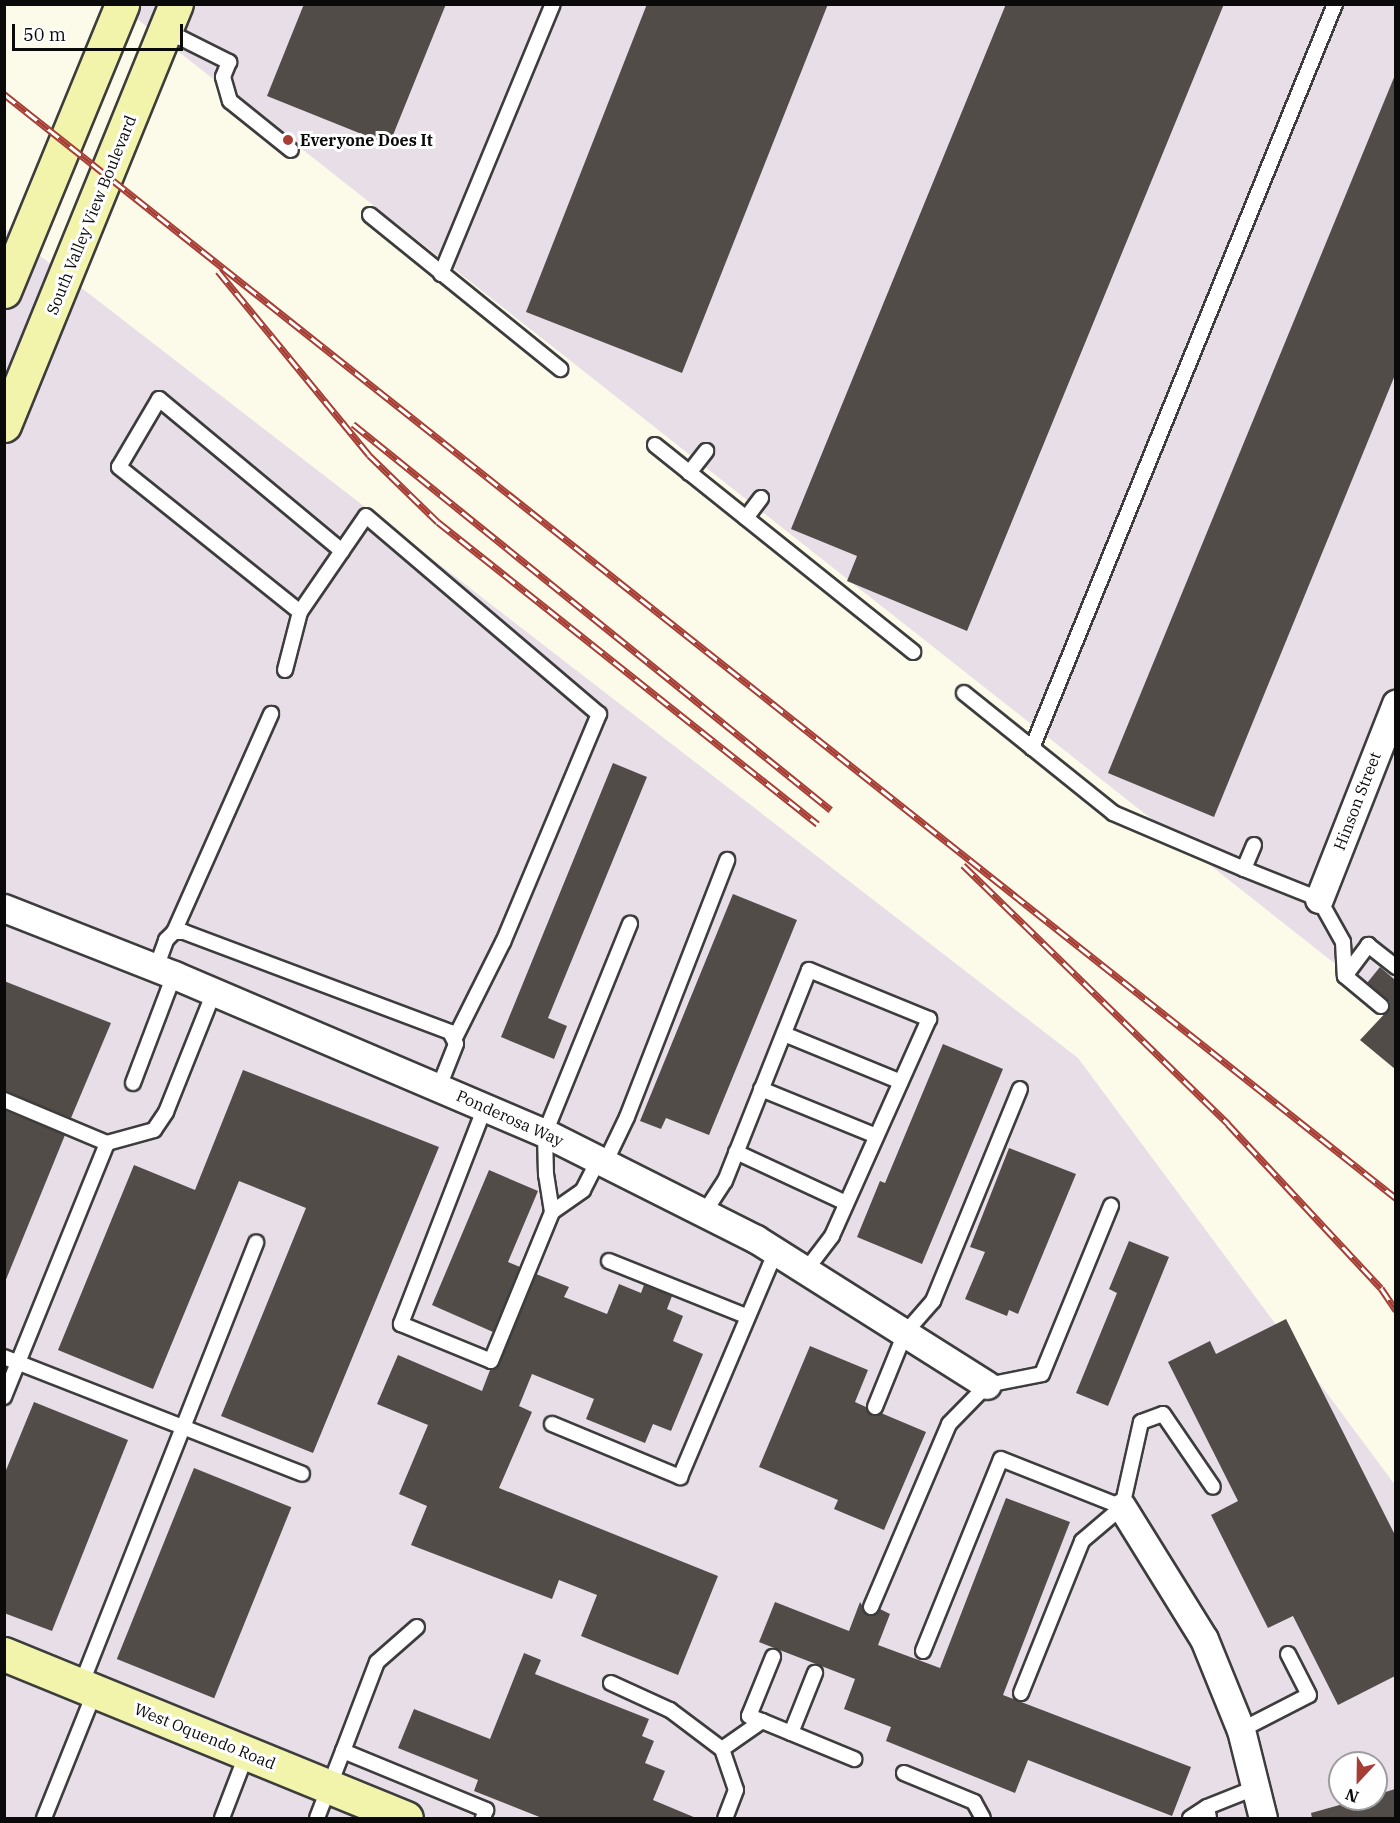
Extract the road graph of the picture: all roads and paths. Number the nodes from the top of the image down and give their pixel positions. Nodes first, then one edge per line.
1 (122, 4) edge
2 (553, 4) edge
3 (1335, 4) edge
4 (171, 17) edge
5 (291, 150) dead end
6 (370, 215) dead end
7 (441, 274) junction
8 (4, 291) edge
9 (560, 369) dead end
10 (4, 425) edge
11 (655, 446) dead end
12 (706, 452) dead end
13 (689, 472) junction
14 (761, 498) dead end
15 (746, 518) junction
16 (342, 551) junction
17 (300, 612) junction
18 (913, 652) dead end
19 (285, 670) dead end
20 (964, 693) dead end
21 (1395, 704) edge
22 (271, 714) dead end
23 (1387, 747) edge
24 (1032, 748) junction
25 (1254, 845) dead end
26 (727, 860) dead end
27 (1244, 869) junction
28 (1319, 899) junction
29 (4, 908) edge
30 (630, 924) dead end
31 (174, 932) junction
32 (1395, 967) edge
33 (165, 971) junction
34 (1345, 976) junction
35 (214, 992) junction
36 (1381, 1006) dead end
37 (784, 1034) junction
38 (455, 1038) junction
39 (901, 1082) junction
40 (133, 1083) dead end
41 (439, 1087) junction
42 (761, 1089) junction
43 (1020, 1089) dead end
44 (4, 1100) edge
45 (485, 1107) junction
46 (545, 1132) junction
47 (876, 1136) junction
48 (107, 1143) junction
49 (736, 1152) junction
50 (602, 1161) junction
51 (846, 1203) junction
52 (1111, 1206) dead end
53 (552, 1212) junction
54 (704, 1213) junction
55 (256, 1242) dead end
56 (776, 1251) junction
57 (609, 1261) dead end
58 (806, 1270) junction
59 (746, 1316) junction
60 (905, 1333) junction
61 (4, 1357) edge
62 (18, 1362) junction
63 (987, 1385) junction
64 (4, 1397) edge
65 (875, 1407) dead end
66 (552, 1424) dead end
67 (183, 1428) junction
68 (302, 1474) dead end
69 (1213, 1487) dead end
70 (1122, 1507) junction
71 (871, 1607) dead end
72 (417, 1627) dead end
73 (923, 1651) dead end
74 (4, 1654) edge
75 (1288, 1654) dead end
76 (773, 1658) dead end
77 (815, 1673) dead end
78 (611, 1683) dead end
79 (88, 1688) junction
80 (1021, 1693) dead end
81 (762, 1721) junction
82 (1241, 1730) junction
83 (790, 1733) junction
84 (723, 1749) junction
85 (343, 1751) junction
86 (247, 1753) junction
87 (854, 1759) dead end
88 (904, 1773) dead end
89 (328, 1787) junction
90 (1255, 1788) junction
91 (1208, 1813) edge
92 (399, 1817) edge
93 (44, 1818) edge
94 (222, 1818) edge
95 (317, 1818) edge
96 (483, 1818) edge
97 (725, 1818) edge
98 (983, 1818) edge
99 (1190, 1818) edge
100 (1263, 1818) edge

1 - 8 main road
2 - 7 lane
3 - 24 lane
4 - 5 lane
4 - 10 main road, South Valley View Boulevard
6 - 7 lane
7 - 9 lane
11 - 13 lane
12 - 13 lane
13 - 15 lane
14 - 15 lane
15 - 18 lane
16 - 17 lane
16 - 17 lane
16 - 38 lane
17 - 19 lane
20 - 24 lane
21 - 23 street, Hinson Street
22 - 31 lane
23 - 28 street, Hinson Street
24 - 27 lane
25 - 27 lane
26 - 50 lane
27 - 28 lane
28 - 34 lane
29 - 33 street, Ponderosa Way
30 - 46 lane
31 - 33 lane
31 - 38 lane
32 - 34 lane
33 - 35 street, Ponderosa Way
33 - 40 lane
34 - 36 lane
35 - 41 street, Ponderosa Way
35 - 48 lane
37 - 39 lane
37 - 39 lane
37 - 42 lane
38 - 41 lane
39 - 47 lane
41 - 45 street, Ponderosa Way
42 - 47 lane
42 - 49 lane
43 - 60 lane
44 - 48 lane
45 - 46 street, Ponderosa Way
45 - 53 lane
46 - 50 street, Ponderosa Way
46 - 53 lane
47 - 51 lane
48 - 62 lane
49 - 51 lane
49 - 54 lane
50 - 53 lane
50 - 54 street, Ponderosa Way
51 - 58 lane
52 - 63 lane
54 - 56 street, Ponderosa Way
55 - 67 lane
56 - 58 street, Ponderosa Way
56 - 59 lane
57 - 59 lane
58 - 60 street, Ponderosa Way
59 - 66 lane
60 - 63 street, Ponderosa Way
60 - 65 lane
61 - 62 lane
62 - 64 lane
62 - 67 lane
63 - 71 lane
67 - 68 lane
67 - 79 lane
69 - 70 lane
70 - 73 lane
70 - 80 lane
70 - 82 street
72 - 85 lane
74 - 79 main road, West Oquendo Road
75 - 82 lane
76 - 81 lane
77 - 83 lane
78 - 84 lane
79 - 86 main road, West Oquendo Road
79 - 93 lane
81 - 83 lane
81 - 84 lane
82 - 90 street
83 - 87 lane
84 - 97 lane
85 - 89 lane
85 - 96 lane
86 - 89 main road, West Oquendo Road
86 - 94 lane
88 - 98 lane
89 - 92 main road, West Oquendo Road
89 - 95 lane
90 - 91 lane
90 - 100 street
91 - 99 lane

